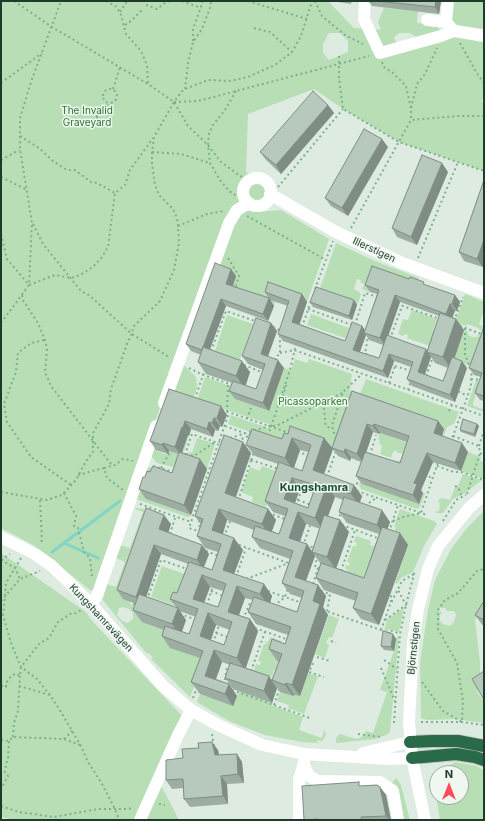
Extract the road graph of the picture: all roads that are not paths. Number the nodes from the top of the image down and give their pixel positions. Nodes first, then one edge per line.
1 (364, 1) edge
2 (448, 1) edge
3 (427, 20) dead end
4 (446, 22) junction
5 (454, 31) junction
6 (484, 36) edge
7 (274, 190) junction
8 (242, 204) junction
9 (484, 293) edge
10 (484, 495) edge
11 (1, 538) edge
12 (91, 604) junction
13 (192, 706) junction
14 (410, 742) junction
15 (484, 746) edge
16 (349, 756) junction
17 (412, 758) junction
18 (304, 760) junction
19 (484, 760) edge
20 (140, 820) edge
21 (299, 820) edge
22 (398, 820) edge
23 (425, 820) edge

1 - 5 street
2 - 4 street
3 - 4 street
4 - 5 street
5 - 6 street
7 - 8 street
7 - 8 street, Illerstigen
7 - 9 street, Illerstigen
8 - 12 street
10 - 14 street, Björnstigen
11 - 12 street, Kungshamravägen
12 - 13 street, Kungshamravägen
13 - 18 street, Kungshamravägen
13 - 20 street
14 - 15 highway
14 - 16 street, Kungshamravägen
14 - 17 street, Björnstigen
16 - 17 street, Kungshamravägen
16 - 18 street, Kungshamravägen
17 - 19 highway
17 - 23 street, Björnstigen
18 - 21 street
18 - 22 street

